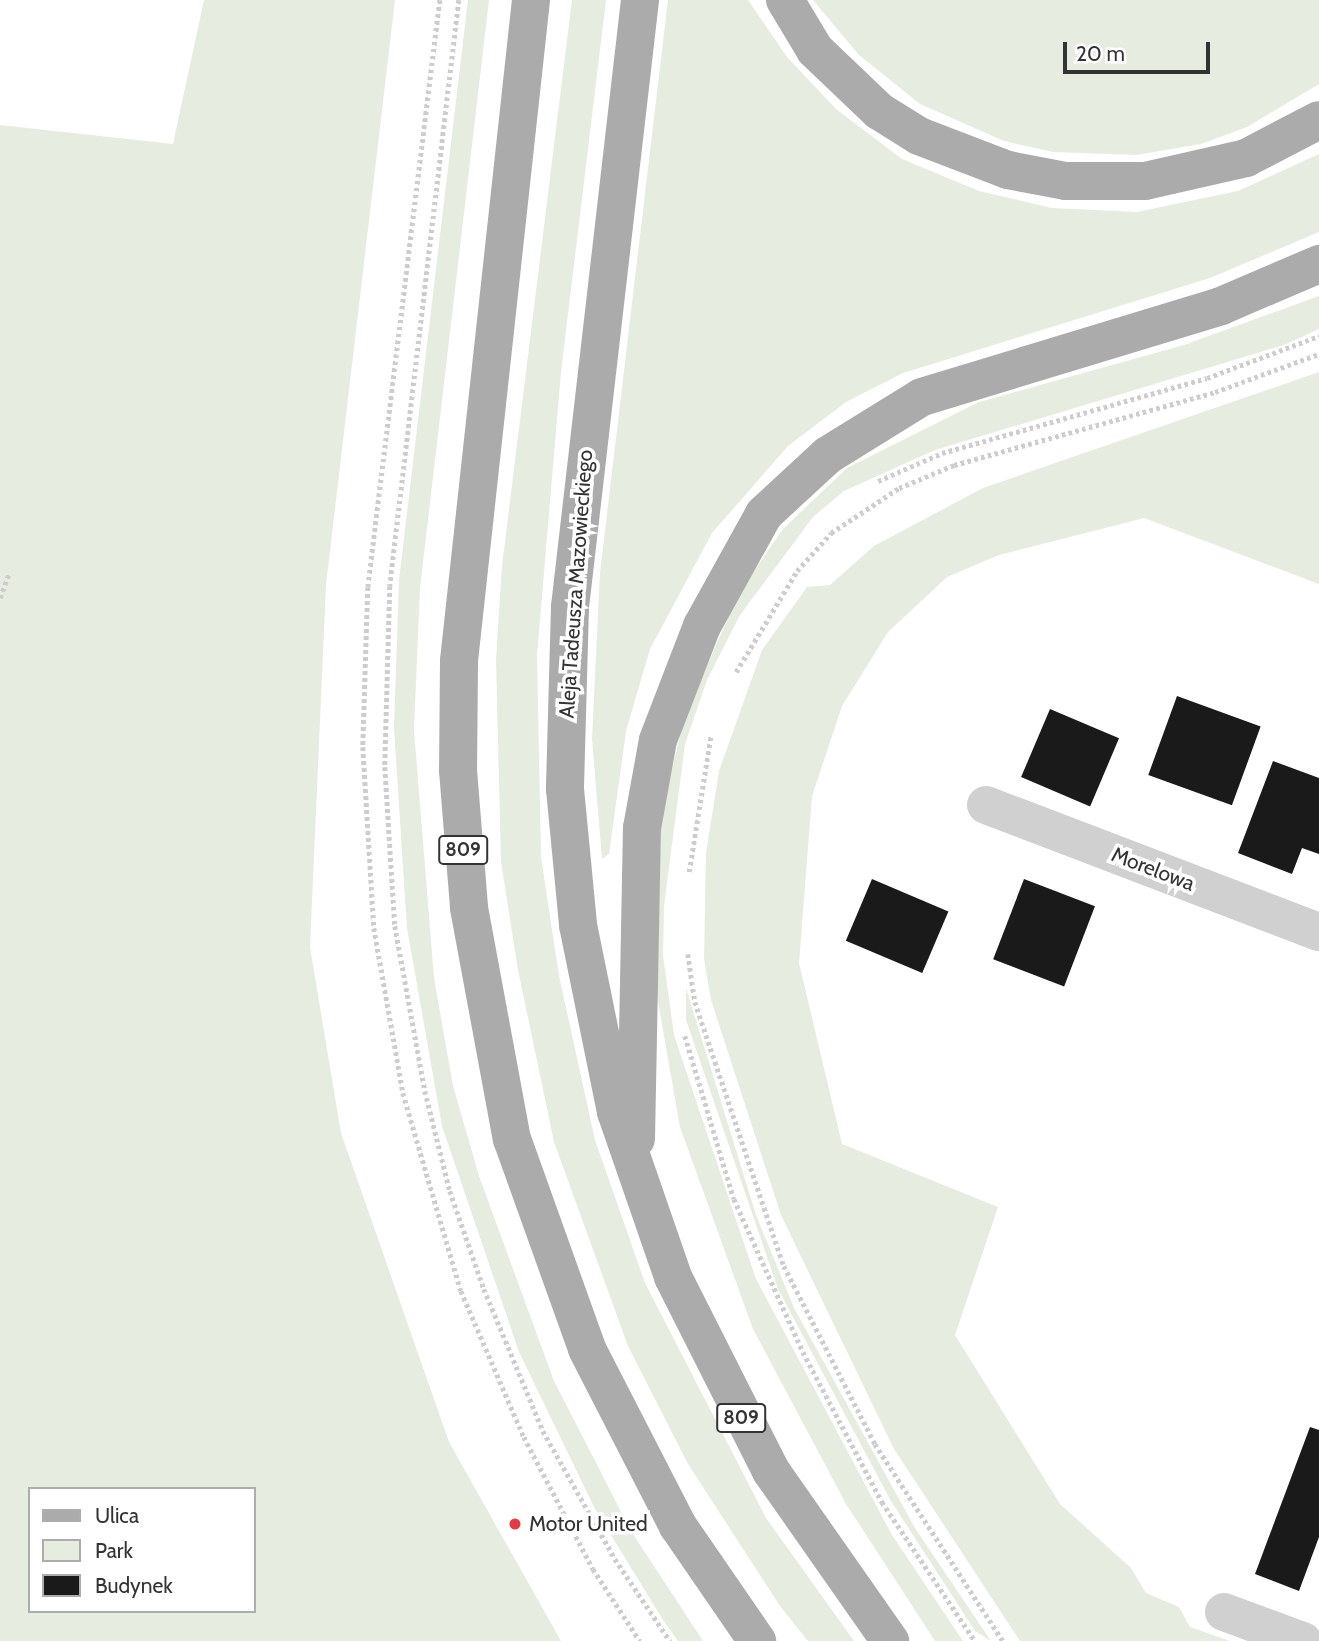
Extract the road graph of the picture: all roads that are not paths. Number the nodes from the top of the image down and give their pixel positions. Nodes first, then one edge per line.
1 (531, 0) edge
2 (640, 0) edge
3 (785, 0) edge
4 (1319, 120) edge
5 (1319, 264) edge
6 (986, 805) dead end
7 (1319, 932) edge
8 (635, 1172) junction
9 (1224, 1612) dead end
10 (757, 1641) edge
11 (890, 1641) edge
12 (1303, 1641) edge

1 - 10 main road, 809
2 - 8 main road, Aleja Tadeusza Mazowieckiego / 809
3 - 4 main road
5 - 8 main road
6 - 7 street, Morelowa
8 - 11 main road, Aleja Tadeusza Mazowieckiego / 809
9 - 12 street

